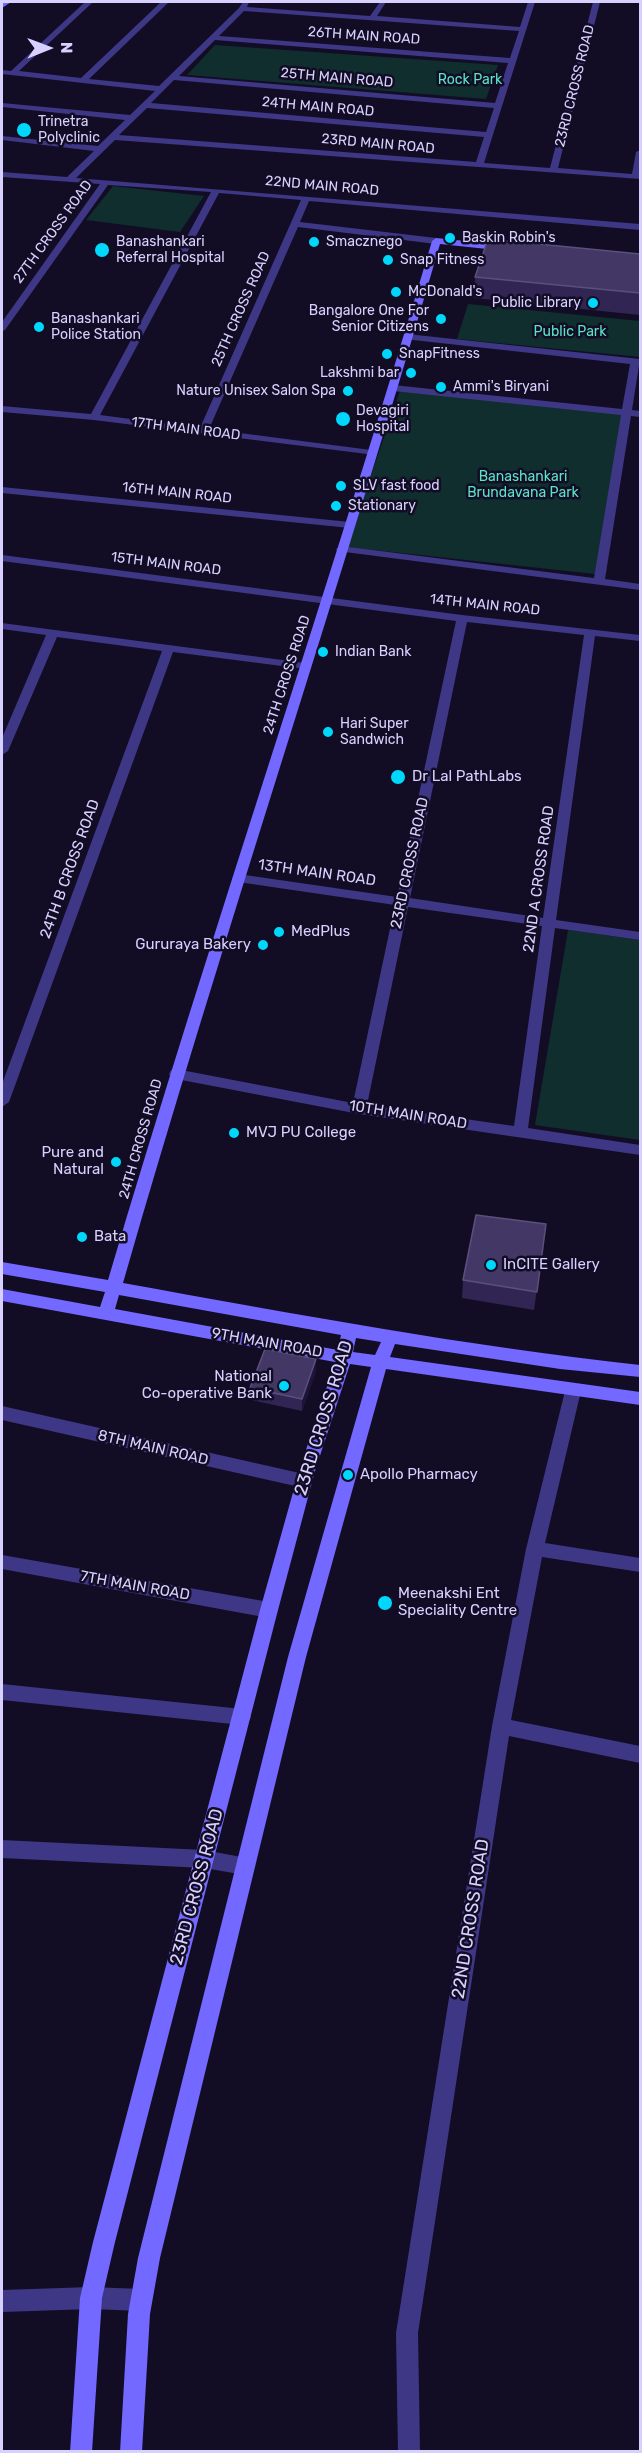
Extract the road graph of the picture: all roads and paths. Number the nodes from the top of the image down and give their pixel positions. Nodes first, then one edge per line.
1 (7, 2) edge
2 (89, 2) edge
3 (165, 2) edge
4 (383, 2) edge
5 (532, 2) edge
6 (597, 2) edge
7 (244, 5) edge
8 (309, 5) dead end
9 (2, 6) edge
10 (303, 14) junction
11 (372, 18) junction
12 (523, 29) junction
13 (213, 38) junction
14 (513, 61) junction
15 (2, 72) edge
16 (12, 74) junction
17 (173, 78) junction
18 (82, 81) junction
19 (162, 89) junction
20 (2, 105) edge
21 (145, 105) junction
22 (498, 106) junction
23 (132, 118) junction
24 (489, 135) junction
25 (112, 137) junction
26 (3, 139) edge
27 (100, 149) junction
28 (640, 152) edge
29 (479, 166) junction
30 (553, 171) junction
31 (3, 177) edge
32 (638, 177) edge
33 (69, 180) junction
34 (106, 182) junction
35 (216, 190) junction
36 (306, 198) junction
37 (295, 224) junction
38 (640, 227) edge
39 (436, 241) junction
40 (515, 249) edge
41 (2, 328) edge
42 (406, 338) junction
43 (638, 362) edge
44 (393, 388) junction
45 (2, 409) edge
46 (627, 412) junction
47 (640, 414) edge
48 (94, 417) junction
49 (203, 432) junction
50 (370, 453) junction
51 (2, 490) edge
52 (350, 525) junction
53 (341, 549) junction
54 (2, 558) edge
55 (599, 582) junction
56 (640, 587) edge
57 (326, 600) junction
58 (462, 618) junction
59 (2, 626) edge
60 (590, 631) junction
61 (53, 633) junction
62 (640, 638) edge
63 (169, 648) junction
64 (305, 666) junction
65 (2, 751) edge
66 (238, 878) junction
67 (402, 902) junction
68 (550, 922) junction
69 (640, 936) edge
70 (176, 1074) junction
71 (2, 1102) edge
72 (359, 1108) junction
73 (520, 1132) junction
74 (640, 1150) edge
75 (2, 1268) edge
76 (114, 1286) junction
77 (2, 1295) edge
78 (106, 1314) junction
79 (350, 1330) junction
80 (390, 1338) junction
81 (344, 1357) junction
82 (380, 1362) junction
83 (640, 1371) edge
84 (573, 1391) junction
85 (640, 1399) edge
86 (2, 1413) edge
87 (304, 1481) junction
88 (535, 1549) junction
89 (2, 1562) edge
90 (640, 1565) edge
91 (269, 1610) junction
92 (2, 1692) edge
93 (242, 1718) junction
94 (501, 1726) junction
95 (640, 1755) edge
96 (2, 1849) edge
97 (204, 1858) junction
98 (245, 1866) junction
99 (91, 2298) junction
100 (141, 2300) junction
101 (2, 2301) edge
102 (81, 2451) edge
103 (130, 2451) edge
104 (409, 2451) edge

1 - 9 main road
2 - 16 street
3 - 18 street
4 - 11 street
5 - 12 street
6 - 30 street, 23RD CROSS ROAD
7 - 10 street
7 - 13 street
8 - 10 street
10 - 11 street
11 - 12 street
12 - 14 street
13 - 14 street, 26TH MAIN ROAD
13 - 17 street
14 - 22 street
15 - 16 street
16 - 18 street
17 - 19 street
17 - 22 street, 25TH MAIN ROAD
18 - 19 street
19 - 21 street
20 - 23 street
21 - 23 street
21 - 24 street, 24TH MAIN ROAD
22 - 24 street
23 - 25 street
24 - 29 street
25 - 27 street
25 - 29 street, 23RD MAIN ROAD
26 - 27 street
27 - 33 street
28 - 32 street
29 - 30 street, 23RD MAIN ROAD
30 - 32 street, 23RD MAIN ROAD
31 - 33 street, 22ND MAIN ROAD
33 - 34 street, 22ND MAIN ROAD
34 - 35 street, 22ND MAIN ROAD
34 - 41 street, 27TH CROSS ROAD
35 - 36 street, 22ND MAIN ROAD
35 - 48 street
36 - 37 street, 25TH CROSS ROAD
36 - 38 street, 22ND MAIN ROAD
37 - 39 street
37 - 49 street, 25TH CROSS ROAD
39 - 40 main road
39 - 42 main road, 24TH CROSS ROAD
42 - 43 street
42 - 44 main road, 24TH CROSS ROAD
43 - 46 street
44 - 46 street
44 - 50 main road, 24TH CROSS ROAD
45 - 48 street, 17TH MAIN ROAD
46 - 47 street
46 - 55 street
48 - 49 street, 17TH MAIN ROAD
49 - 50 street, 17TH MAIN ROAD
50 - 52 main road, 24TH CROSS ROAD
51 - 52 street, 16TH MAIN ROAD
52 - 53 main road, 24TH CROSS ROAD
53 - 55 street
53 - 57 main road, 24TH CROSS ROAD
54 - 57 street, 15TH MAIN ROAD
55 - 56 street
57 - 58 street, 14TH MAIN ROAD
57 - 64 main road, 24TH CROSS ROAD
58 - 60 street, 14TH MAIN ROAD
58 - 67 street, 23RD CROSS ROAD
59 - 61 street
60 - 62 street, 14TH MAIN ROAD
60 - 68 street, 22ND A CROSS ROAD
61 - 63 street
61 - 65 street
63 - 64 street
63 - 71 street, 24TH B CROSS ROAD
64 - 66 main road, 24TH CROSS ROAD
66 - 67 street, 13TH MAIN ROAD
66 - 70 main road, 24TH CROSS ROAD
67 - 68 street, 13TH MAIN ROAD
67 - 72 street, 23RD CROSS ROAD
68 - 69 street, 13TH MAIN ROAD
68 - 73 street, 22ND A CROSS ROAD
70 - 72 street, 10TH MAIN ROAD
70 - 76 main road, 24TH CROSS ROAD
72 - 73 street, 10TH MAIN ROAD
73 - 74 street, 10TH MAIN ROAD
75 - 76 main road, 9TH MAIN ROAD
76 - 78 main road, 24TH CROSS ROAD
76 - 79 main road, 9TH MAIN ROAD
77 - 78 main road, 9TH MAIN ROAD
78 - 81 main road, 9TH MAIN ROAD
79 - 80 main road, 9TH MAIN ROAD
79 - 81 main road, 23RD CROSS ROAD
80 - 82 main road
80 - 83 main road, 9TH MAIN ROAD
81 - 82 main road, 9TH MAIN ROAD
81 - 87 main road, 23RD CROSS ROAD
82 - 84 main road, 9TH MAIN ROAD
82 - 98 main road
84 - 85 main road, 9TH MAIN ROAD
84 - 88 street, 22ND CROSS ROAD
86 - 87 street, 8TH MAIN ROAD
87 - 91 main road, 23RD CROSS ROAD
88 - 90 street
88 - 94 street, 22ND CROSS ROAD
89 - 91 street, 7TH MAIN ROAD
91 - 93 main road, 23RD CROSS ROAD
92 - 93 street
93 - 97 main road, 23RD CROSS ROAD
94 - 95 street
94 - 104 street, 22ND CROSS ROAD
96 - 97 street
97 - 98 street
97 - 99 main road, 23RD CROSS ROAD
98 - 100 main road
99 - 100 street
99 - 101 street
99 - 102 main road, 23RD CROSS ROAD
100 - 103 main road

